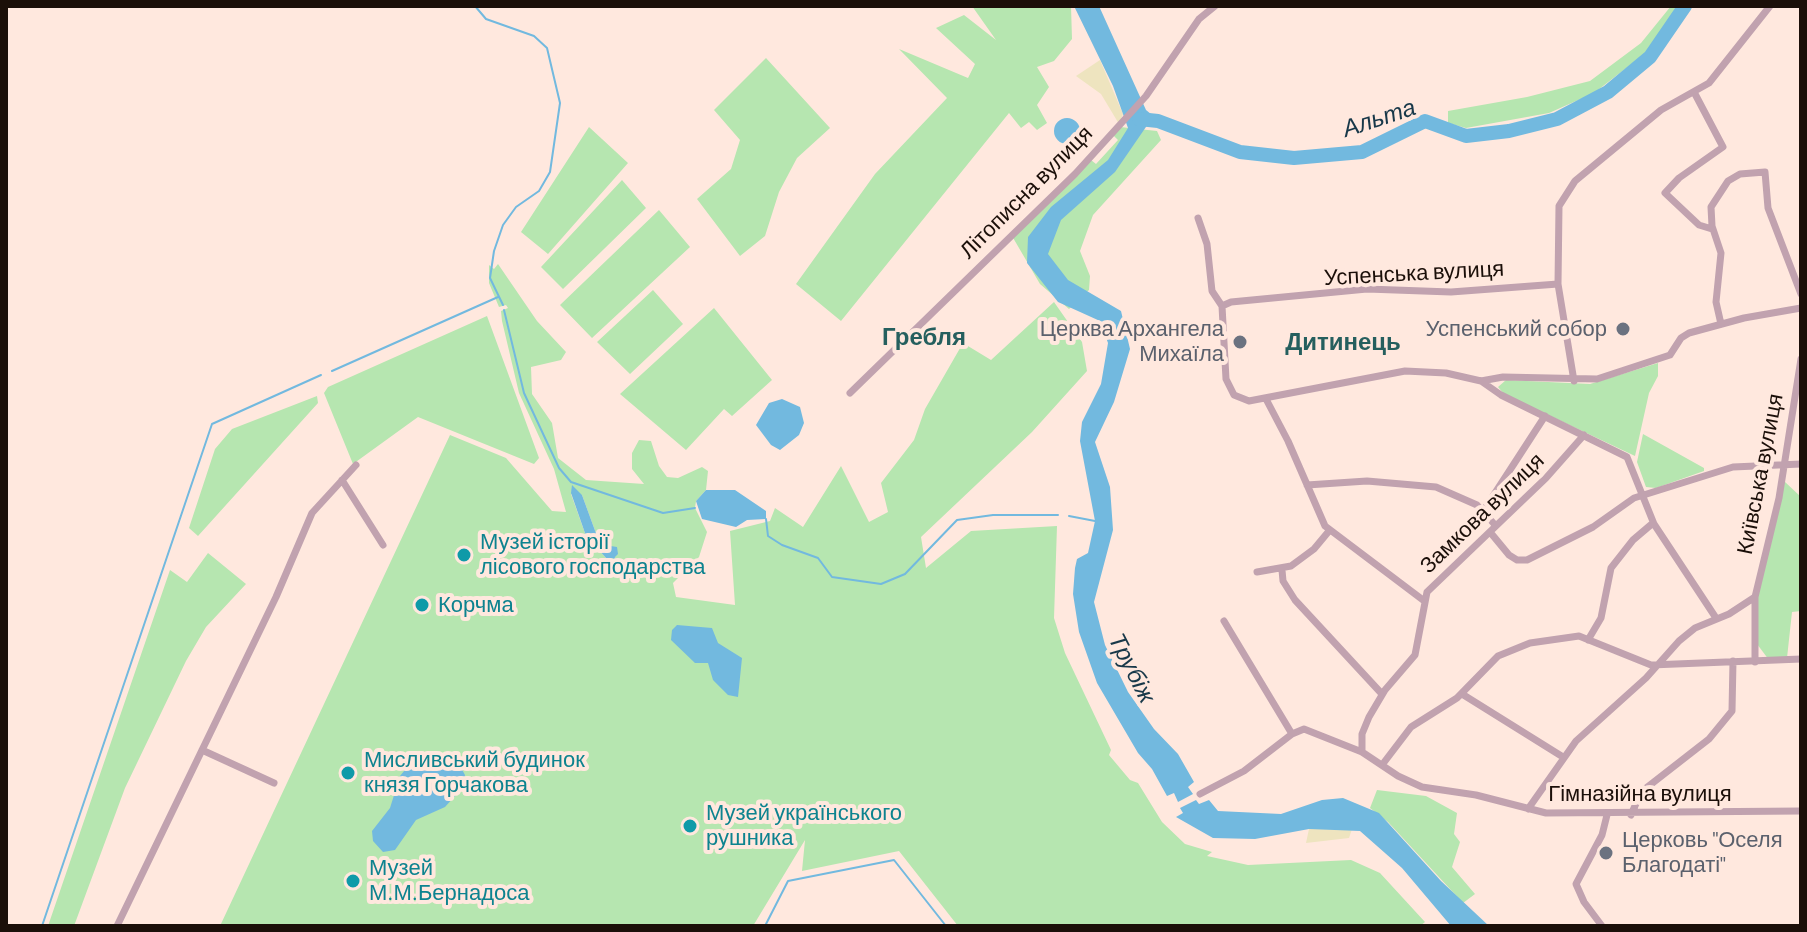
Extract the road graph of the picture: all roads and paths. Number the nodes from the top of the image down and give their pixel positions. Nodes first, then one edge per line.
1 (1215, 6) edge
2 (1770, 6) edge
3 (1694, 92) junction
4 (1198, 218) dead end
5 (1712, 229) junction
6 (1558, 284) junction
7 (1801, 294) edge
8 (1222, 306) junction
9 (1801, 308) edge
10 (1721, 324) junction
11 (1801, 359) edge
12 (1481, 381) junction
13 (1574, 381) junction
14 (850, 393) dead end
15 (1266, 399) junction
16 (1545, 416) junction
17 (1584, 435) junction
18 (1801, 464) edge
19 (356, 465) dead end
20 (1784, 465) junction
21 (342, 480) junction
22 (1307, 485) junction
23 (1641, 496) junction
24 (1484, 510) junction
25 (1653, 523) junction
26 (1493, 529) junction
27 (1329, 531) junction
28 (383, 545) dead end
29 (1282, 570) junction
30 (1257, 572) dead end
31 (1755, 597) junction
32 (1423, 600) junction
33 (1716, 618) junction
34 (1224, 621) dead end
35 (1588, 640) junction
36 (1801, 659) edge
37 (1733, 661) junction
38 (1755, 662) junction
39 (1658, 665) junction
40 (1382, 694) junction
41 (1462, 694) junction
42 (1292, 734) junction
43 (202, 750) junction
44 (1362, 752) junction
45 (1563, 757) junction
46 (1382, 765) junction
47 (274, 783) dead end
48 (1200, 794) dead end
49 (1528, 809) junction
50 (1801, 811) edge
51 (1607, 815) junction
52 (1631, 815) junction
53 (117, 926) edge
54 (1602, 926) edge

1 - 14 street, Літописна вулиця
2 - 3 street
3 - 5 street
3 - 6 street
4 - 8 street
5 - 7 street
5 - 10 street
6 - 8 street, Успенська вулиця
6 - 13 street
8 - 15 street
9 - 10 street
10 - 13 street
11 - 20 street, Київська вулиця
12 - 13 street
12 - 15 street
12 - 16 street
15 - 22 street
16 - 17 street
16 - 24 street
17 - 23 street
17 - 26 street, Замкова вулиця
18 - 20 street
19 - 21 street
20 - 23 street
20 - 31 street, Київська вулиця
21 - 28 street
21 - 43 street
22 - 24 street
22 - 27 street
23 - 25 street
23 - 26 street
24 - 26 street
25 - 33 street
25 - 35 street
26 - 32 street, Замкова вулиця
27 - 29 street
27 - 32 street
29 - 30 street
29 - 40 street
31 - 33 street
31 - 38 street, Київська вулиця
32 - 40 street, Замкова вулиця
33 - 39 street
34 - 42 street
35 - 39 street
35 - 41 street
36 - 38 street
37 - 38 street
37 - 39 street
37 - 52 street
39 - 45 street
40 - 44 street, Замкова вулиця
41 - 45 street
41 - 46 street
42 - 44 street, Гімназійна вулиця
42 - 48 street
43 - 47 street
43 - 53 street
44 - 46 street, Гімназійна вулиця
45 - 49 street
46 - 49 street, Гімназійна вулиця
49 - 51 street, Гімназійна вулиця
50 - 52 street, Гімназійна вулиця
51 - 52 street, Гімназійна вулиця
51 - 54 street

